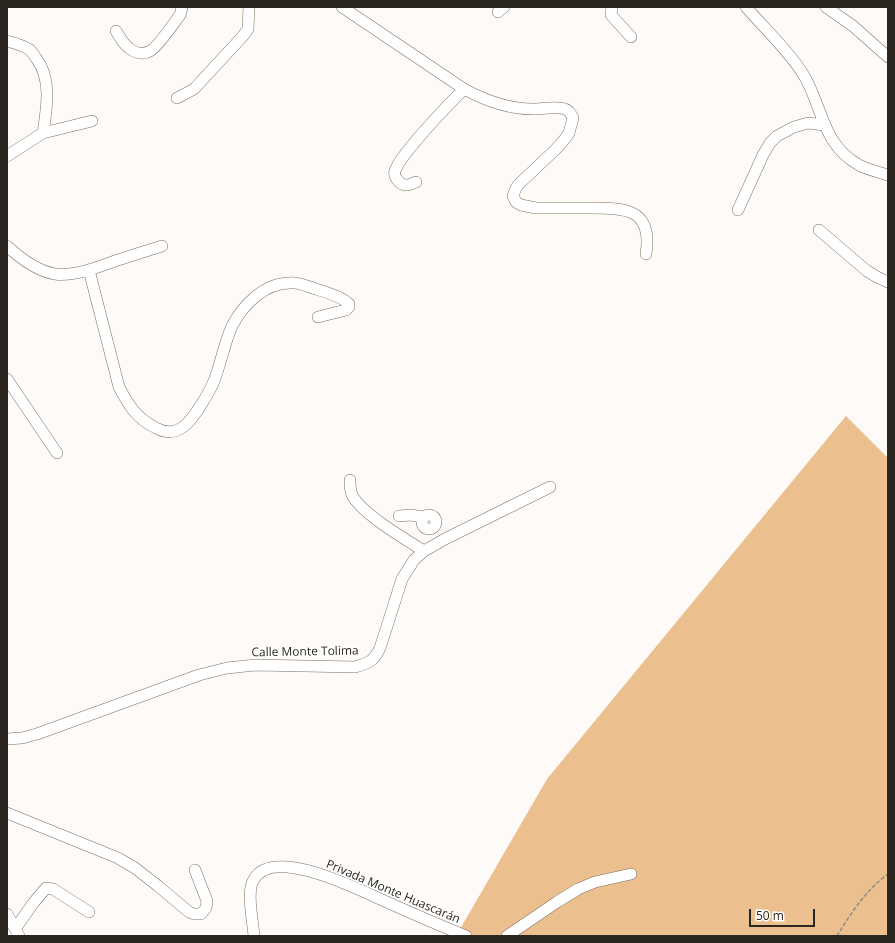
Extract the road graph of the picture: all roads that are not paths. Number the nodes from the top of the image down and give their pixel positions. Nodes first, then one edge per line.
1 (182, 7) edge
2 (249, 7) edge
3 (342, 7) edge
4 (612, 7) edge
5 (746, 7) edge
6 (826, 7) edge
7 (116, 31) dead end
8 (631, 37) dead end
9 (7, 41) edge
10 (888, 57) edge
11 (464, 89) junction
12 (177, 98) dead end
13 (92, 122) dead end
14 (824, 125) junction
15 (42, 133) junction
16 (7, 156) edge
17 (888, 175) edge
18 (416, 182) dead end
19 (738, 210) dead end
20 (819, 230) dead end
21 (7, 246) edge
22 (162, 246) dead end
23 (646, 254) dead end
24 (89, 270) junction
25 (888, 282) edge
26 (318, 317) dead end
27 (7, 379) edge
28 (57, 453) dead end
29 (350, 480) dead end
30 (550, 487) dead end
31 (399, 516) dead end
32 (445, 539) junction
33 (424, 551) junction
34 (7, 739) edge
35 (7, 813) edge
36 (195, 870) dead end
37 (631, 874) dead end
38 (89, 912) dead end
39 (7, 914) edge
40 (17, 933) edge
41 (254, 936) edge
42 (466, 936) edge
43 (507, 936) edge

1 - 7 street
2 - 12 street
3 - 11 street
4 - 8 street
5 - 14 street
6 - 10 street
9 - 15 street
11 - 18 street
11 - 23 street
13 - 15 street
14 - 17 street
14 - 19 street
15 - 16 street
20 - 25 street
21 - 24 street
22 - 24 street
24 - 26 street
27 - 28 street
29 - 33 street
30 - 32 street, Calle Monte Tolima
31 - 32 street
32 - 33 street, Calle Monte Tolima
33 - 34 street, Calle Monte Tolima
35 - 36 street
37 - 43 street
38 - 40 street
39 - 40 street
41 - 42 street, Privada Monte Huascarán

